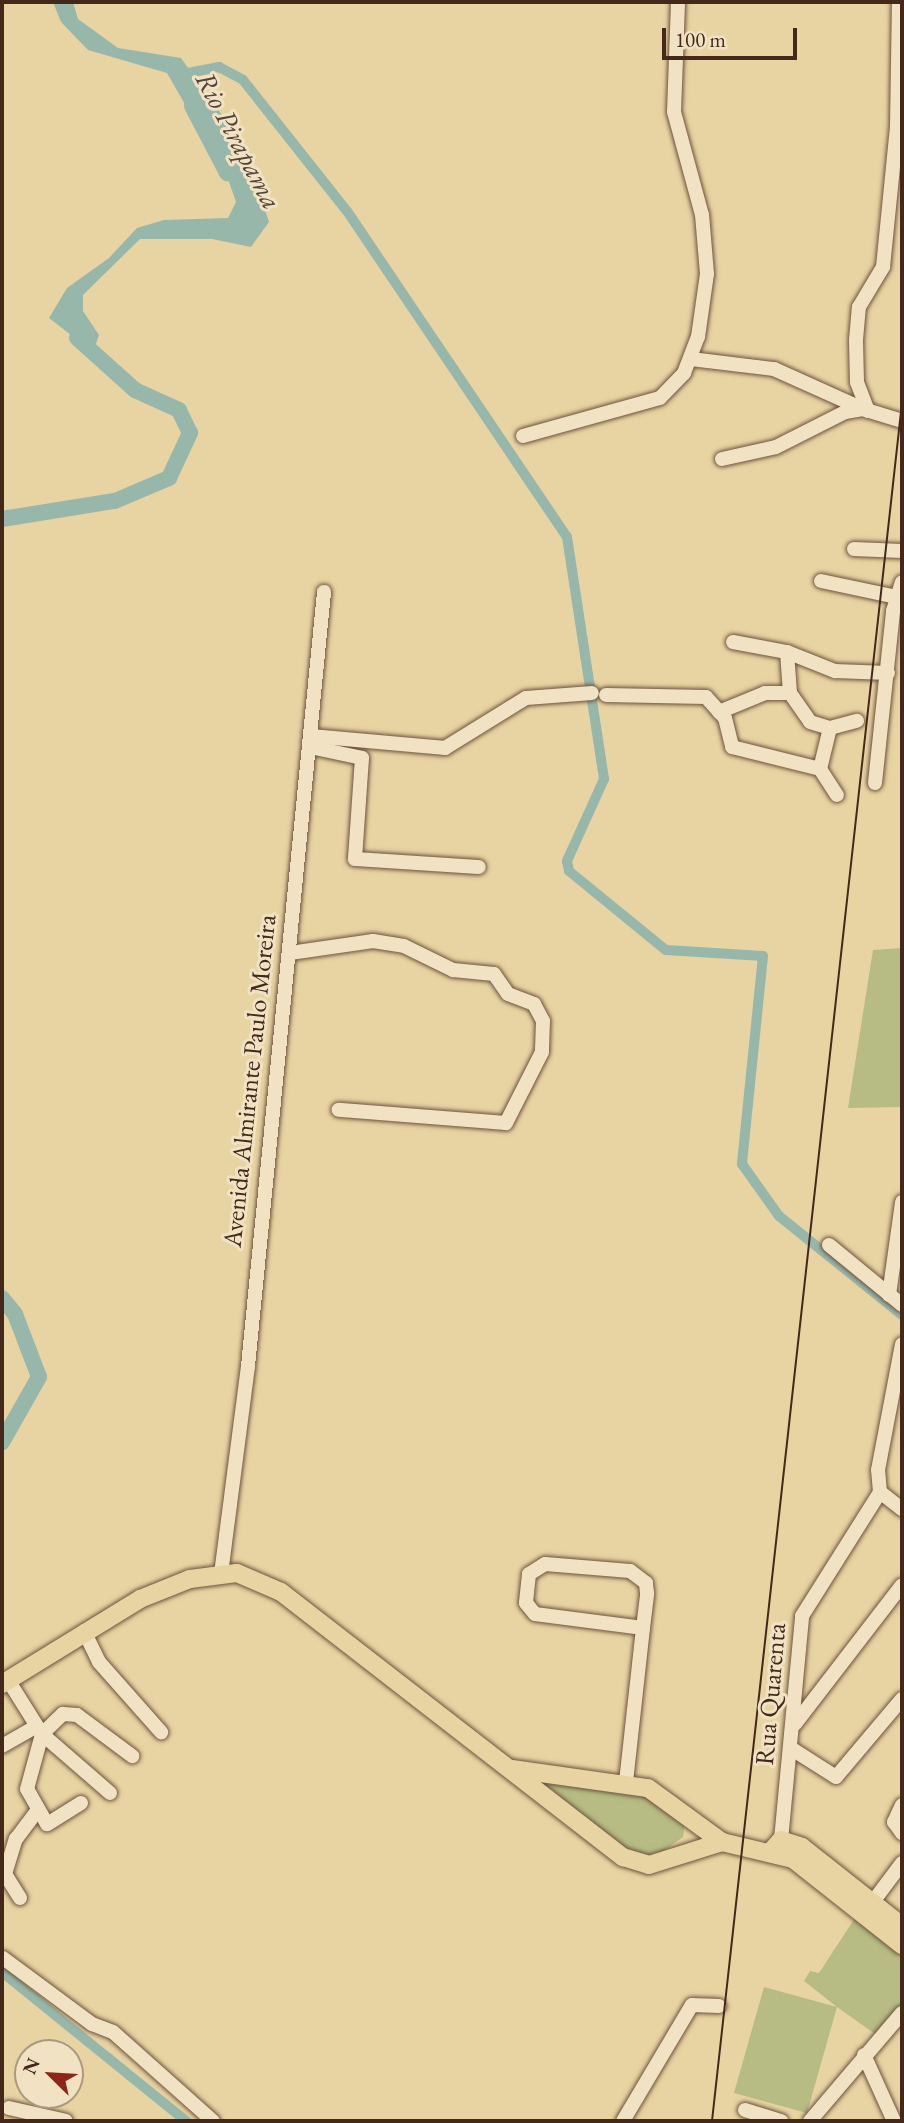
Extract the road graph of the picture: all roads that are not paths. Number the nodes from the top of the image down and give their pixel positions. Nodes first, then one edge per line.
1 (678, 2) edge
2 (899, 2) edge
3 (691, 359) junction
4 (865, 410) junction
5 (902, 421) edge
6 (523, 436) dead end
7 (722, 460) dead end
8 (854, 549) dead end
9 (902, 551) edge
10 (821, 581) dead end
11 (902, 582) edge
12 (324, 592) dead end
13 (897, 597) junction
14 (733, 642) dead end
15 (787, 652) junction
16 (888, 673) junction
17 (790, 693) junction
18 (719, 712) junction
19 (858, 721) dead end
20 (831, 728) junction
21 (310, 741) junction
22 (820, 769) junction
23 (875, 783) dead end
24 (837, 795) dead end
25 (479, 867) dead end
26 (290, 953) junction
27 (339, 1110) dead end
28 (902, 1202) edge
29 (829, 1244) dead end
30 (889, 1295) junction
31 (902, 1305) edge
32 (902, 1344) edge
33 (880, 1492) junction
34 (902, 1509) edge
35 (221, 1574) junction
36 (902, 1585) edge
37 (643, 1628) junction
38 (84, 1631) junction
39 (5, 1682) edge
40 (902, 1699) edge
41 (794, 1725) junction
42 (40, 1730) junction
43 (161, 1732) dead end
44 (2, 1746) edge
45 (792, 1749) junction
46 (132, 1756) dead end
47 (512, 1769) junction
48 (626, 1782) junction
49 (110, 1793) dead end
50 (81, 1803) dead end
51 (902, 1805) edge
52 (37, 1811) junction
53 (690, 1818) junction
54 (902, 1833) edge
55 (722, 1842) junction
56 (777, 1844) junction
57 (680, 1853) junction
58 (902, 1863) edge
59 (20, 1898) dead end
60 (872, 1903) junction
61 (892, 1924) edge
62 (902, 1945) edge
63 (3, 1958) edge
64 (719, 2006) dead end
65 (902, 2012) edge
66 (864, 2056) junction
67 (6, 2106) edge
68 (745, 2110) dead end
69 (23, 2121) edge
70 (66, 2121) edge
71 (213, 2121) edge
72 (623, 2121) edge
73 (781, 2121) edge
74 (810, 2121) edge
75 (894, 2121) edge

1 - 3 street
2 - 4 street
3 - 4 street
3 - 6 street
4 - 5 street
4 - 7 street
8 - 9 street
10 - 13 street
11 - 13 street
12 - 21 street, Avenida Almirante Paulo Moreira
13 - 16 street
14 - 15 street
15 - 16 street
15 - 17 street
16 - 23 street
17 - 18 street
17 - 20 street
18 - 21 street
18 - 22 street
19 - 20 street
20 - 22 street
21 - 25 street
21 - 26 street, Avenida Almirante Paulo Moreira
22 - 24 street
26 - 27 street
26 - 35 street, Avenida Almirante Paulo Moreira
28 - 30 street
29 - 30 street
30 - 31 street
32 - 33 street
33 - 34 street
33 - 41 street, Rua Quarenta
35 - 38 main road
35 - 47 main road
36 - 41 street
37 - 37 street
37 - 48 street
38 - 39 main road
38 - 43 street
39 - 42 street
40 - 45 street
41 - 45 street, Rua Quarenta
42 - 44 street
42 - 46 street
42 - 49 street
42 - 52 street
45 - 56 street, Rua Quarenta
47 - 48 main road
47 - 57 main road
48 - 53 main road
50 - 52 street
51 - 54 street
52 - 59 street
53 - 55 main road
53 - 57 main road
55 - 56 main road
55 - 57 main road
56 - 60 main road
56 - 61 main road
58 - 60 street
60 - 61 main road
61 - 62 main road
63 - 71 street
64 - 72 street
65 - 66 street
66 - 74 street
66 - 75 street
67 - 69 street
67 - 70 street
68 - 73 street

